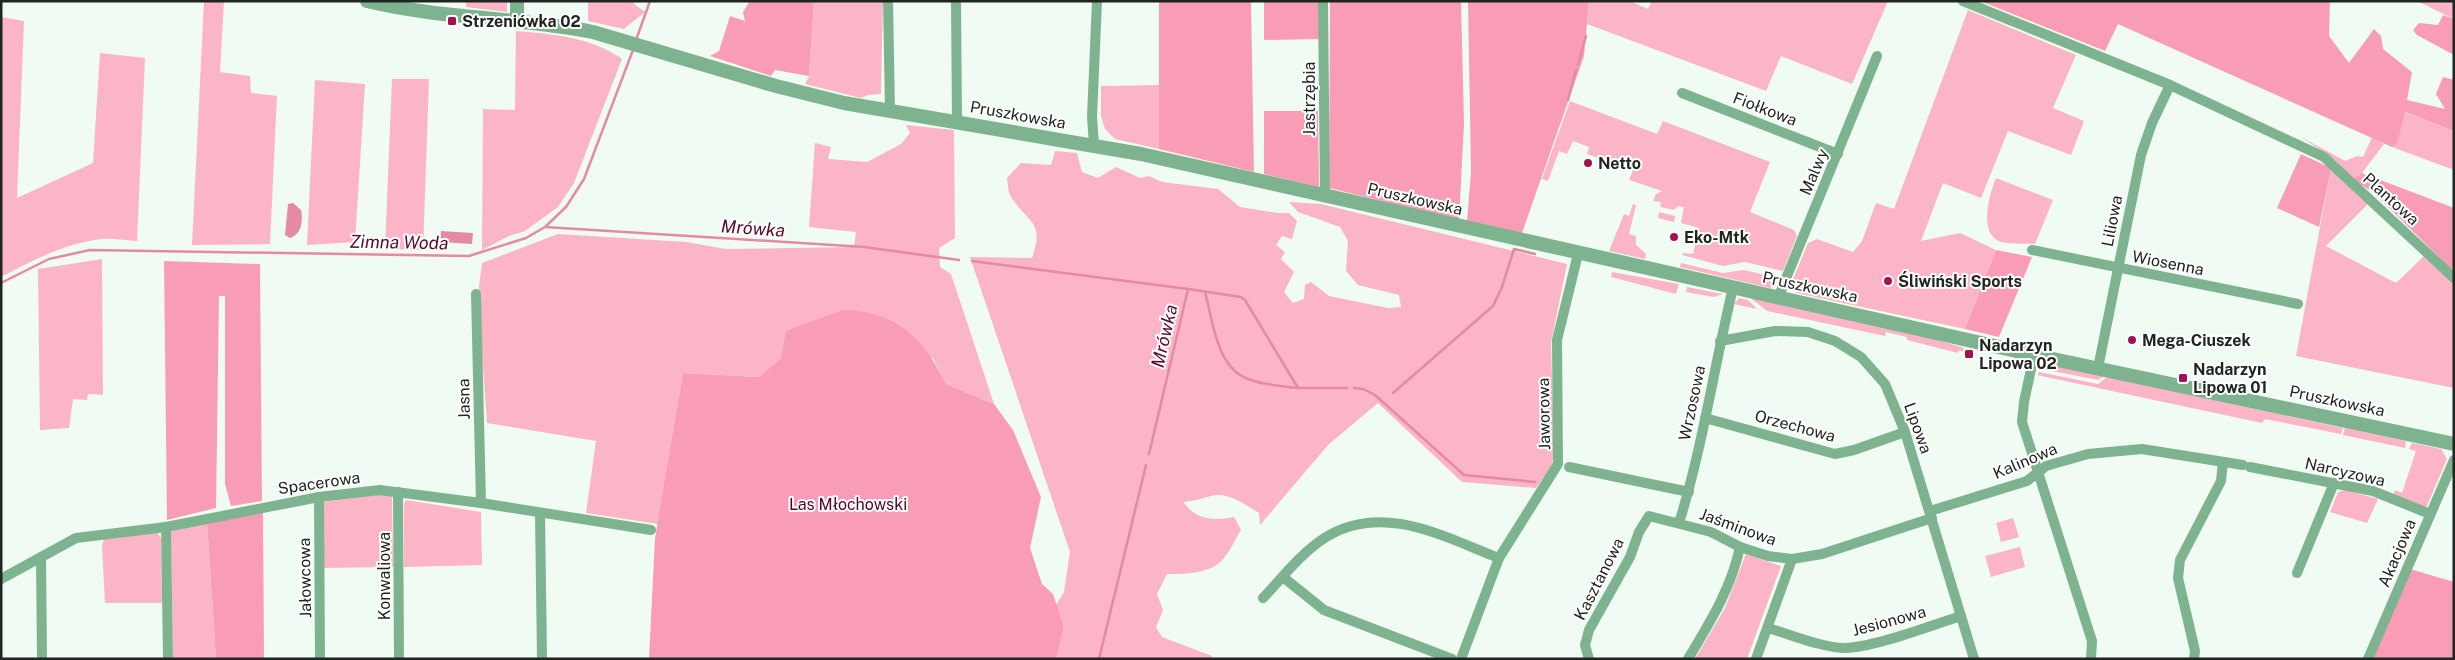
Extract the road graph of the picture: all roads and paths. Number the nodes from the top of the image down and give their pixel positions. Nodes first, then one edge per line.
1 (367, 1) edge
2 (517, 1) edge
3 (888, 1) edge
4 (956, 1) edge
5 (1097, 1) edge
6 (1323, 1) edge
7 (1963, 1) edge
8 (518, 21) junction
9 (1877, 56) dead end
10 (2170, 85) junction
11 (1682, 93) dead end
12 (890, 111) junction
13 (957, 122) junction
14 (1094, 146) junction
15 (1838, 154) junction
16 (1325, 197) junction
17 (2032, 250) dead end
18 (1578, 254) junction
19 (2118, 268) junction
20 (2454, 278) edge
21 (1734, 288) junction
22 (476, 294) dead end
23 (1778, 298) junction
24 (2298, 304) dead end
25 (1720, 341) junction
26 (2034, 355) junction
27 (2098, 368) junction
28 (1705, 418) junction
29 (1905, 432) junction
30 (2454, 444) edge
31 (2454, 460) edge
32 (2223, 462) junction
33 (2247, 466) joint
34 (1569, 467) dead end
35 (2037, 473) junction
36 (2334, 483) junction
37 (398, 492) junction
38 (1689, 492) junction
39 (319, 497) junction
40 (481, 503) junction
41 (540, 513) junction
42 (1931, 514) junction
43 (2430, 514) junction
44 (1649, 516) joint
45 (1679, 522) junction
46 (166, 528) junction
47 (651, 530) dead end
48 (1740, 547) junction
49 (41, 557) junction
50 (1499, 558) junction
51 (1792, 559) junction
52 (2297, 573) dead end
53 (1283, 577) junction
54 (1, 579) edge
55 (1262, 598) dead end
56 (1961, 616) junction
57 (1768, 628) junction
58 (42, 659) edge
59 (168, 659) edge
60 (320, 659) edge
61 (399, 659) edge
62 (542, 659) edge
63 (1452, 659) edge
64 (1461, 659) edge
65 (1589, 659) edge
66 (1688, 659) edge
67 (1756, 659) edge
68 (1974, 659) edge
69 (2091, 659) edge
70 (2194, 659) edge
71 (2368, 659) edge

1 - 8 street, Pruszkowska
2 - 8 street
3 - 12 street
4 - 13 street
5 - 14 street
6 - 16 street, Jastrzębia
7 - 10 street
8 - 12 street, Pruszkowska
9 - 15 street, Malwy
10 - 19 street, Liliowa
10 - 20 street, Plantowa
11 - 15 street, Fiołkowa
12 - 13 street, Pruszkowska
13 - 14 street, Pruszkowska
14 - 16 street, Pruszkowska
15 - 23 street, Malwy
16 - 18 street, Pruszkowska
17 - 19 street, Wiosenna
18 - 21 street, Pruszkowska
18 - 50 street, Jaworowa
19 - 24 street, Wiosenna
19 - 27 street, Liliowa
21 - 23 street, Pruszkowska
21 - 25 street, Wrzosowa
22 - 40 street, Jasna
23 - 26 street, Pruszkowska
25 - 28 street, Wrzosowa
25 - 29 street, Lipowa
26 - 27 street, Pruszkowska
26 - 35 street
27 - 30 street, Pruszkowska
28 - 29 street, Orzechowa
28 - 38 street, Wrzosowa
29 - 42 street, Lipowa
31 - 43 street, Akacjowa
32 - 33 street, Kalinowa
32 - 35 street, Kalinowa
32 - 70 street
33 - 36 street, Narcyzowa
34 - 38 street, Jaworowa
35 - 42 street, Kalinowa
35 - 69 street
36 - 43 street, Narcyzowa
36 - 52 street
37 - 39 street, Spacerowa
37 - 40 street, Spacerowa
37 - 61 street, Konwaliowa
38 - 45 street, Wrzosowa
39 - 46 street, Spacerowa
39 - 60 street, Jałowcowa
40 - 41 street, Spacerowa
41 - 47 street, Spacerowa
41 - 62 street
42 - 51 street, Jaśminowa
42 - 56 street, Lipowa
43 - 71 street, Akacjowa
44 - 45 street, Jaśminowa
44 - 65 street, Kasztanowa
45 - 48 street, Jaśminowa
46 - 49 street, Spacerowa
46 - 59 street
48 - 51 street, Jaśminowa
48 - 66 street
49 - 54 street, Spacerowa
49 - 58 street
50 - 53 street
50 - 64 street, Jaworowa
51 - 57 street
53 - 55 street
53 - 63 street
56 - 57 street, Jesionowa
56 - 68 street, Lipowa
57 - 67 street

